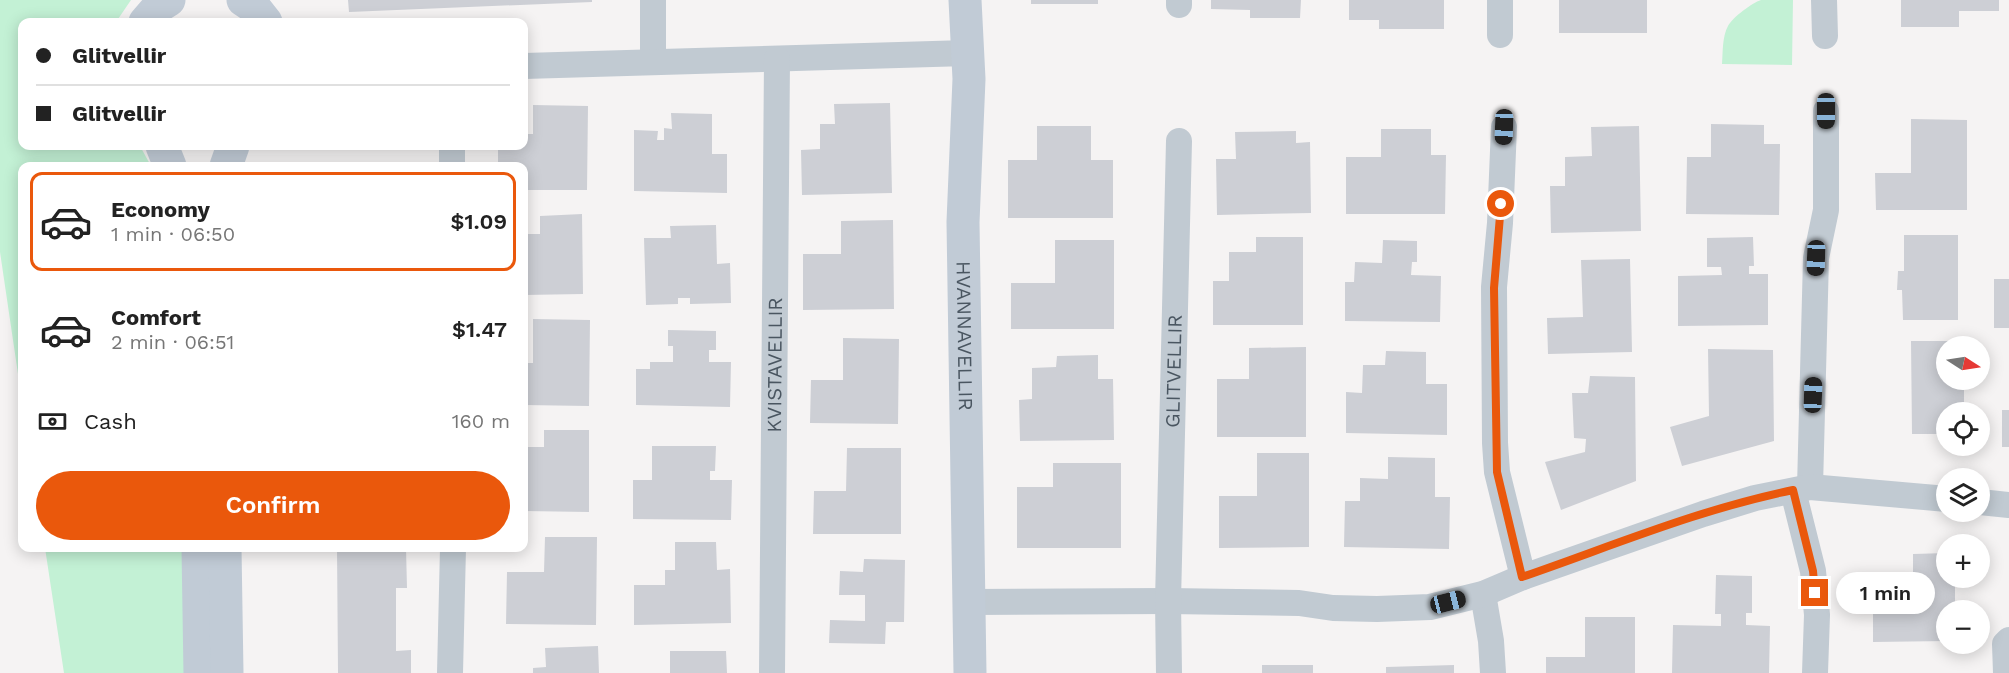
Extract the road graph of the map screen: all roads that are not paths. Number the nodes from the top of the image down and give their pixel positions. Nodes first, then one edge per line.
1 (653, 0) edge
2 (965, 0) edge
3 (1500, 0) edge
4 (1824, 0) edge
5 (1500, 35) dead end
6 (1825, 36) dead end
7 (967, 53) junction
8 (777, 59) junction
9 (653, 62) junction
10 (528, 66) edge
11 (1826, 111) dead end
12 (1504, 127) dead end
13 (1179, 141) dead end
14 (1802, 489) junction
15 (1936, 498) edge
16 (1990, 503) edge
17 (2009, 505) edge
18 (198, 552) edge
19 (225, 552) edge
20 (453, 552) edge
21 (1522, 577) junction
22 (1483, 594) junction
23 (1168, 601) junction
24 (970, 603) junction
25 (2009, 640) edge
26 (200, 673) edge
27 (227, 673) edge
28 (450, 673) edge
29 (772, 673) edge
30 (970, 673) edge
31 (1169, 673) edge
32 (1493, 673) edge
33 (1815, 673) edge
34 (2006, 673) edge

1 - 9 street
2 - 7 street, HVANNAVELLIR
3 - 5 street
4 - 6 street
7 - 8 street
7 - 24 street, HVANNAVELLIR
8 - 9 street
8 - 29 street, KVISTAVELLIR
9 - 10 street
11 - 14 street
12 - 21 street
13 - 23 street, GLITVELLIR
14 - 15 street
14 - 21 street
14 - 33 street
16 - 17 street
18 - 26 street
19 - 27 street
20 - 28 street
21 - 22 street
22 - 23 street
22 - 32 street
23 - 24 street
23 - 31 street, GLITVELLIR
24 - 30 street, HVANNAVELLIR
25 - 34 street

